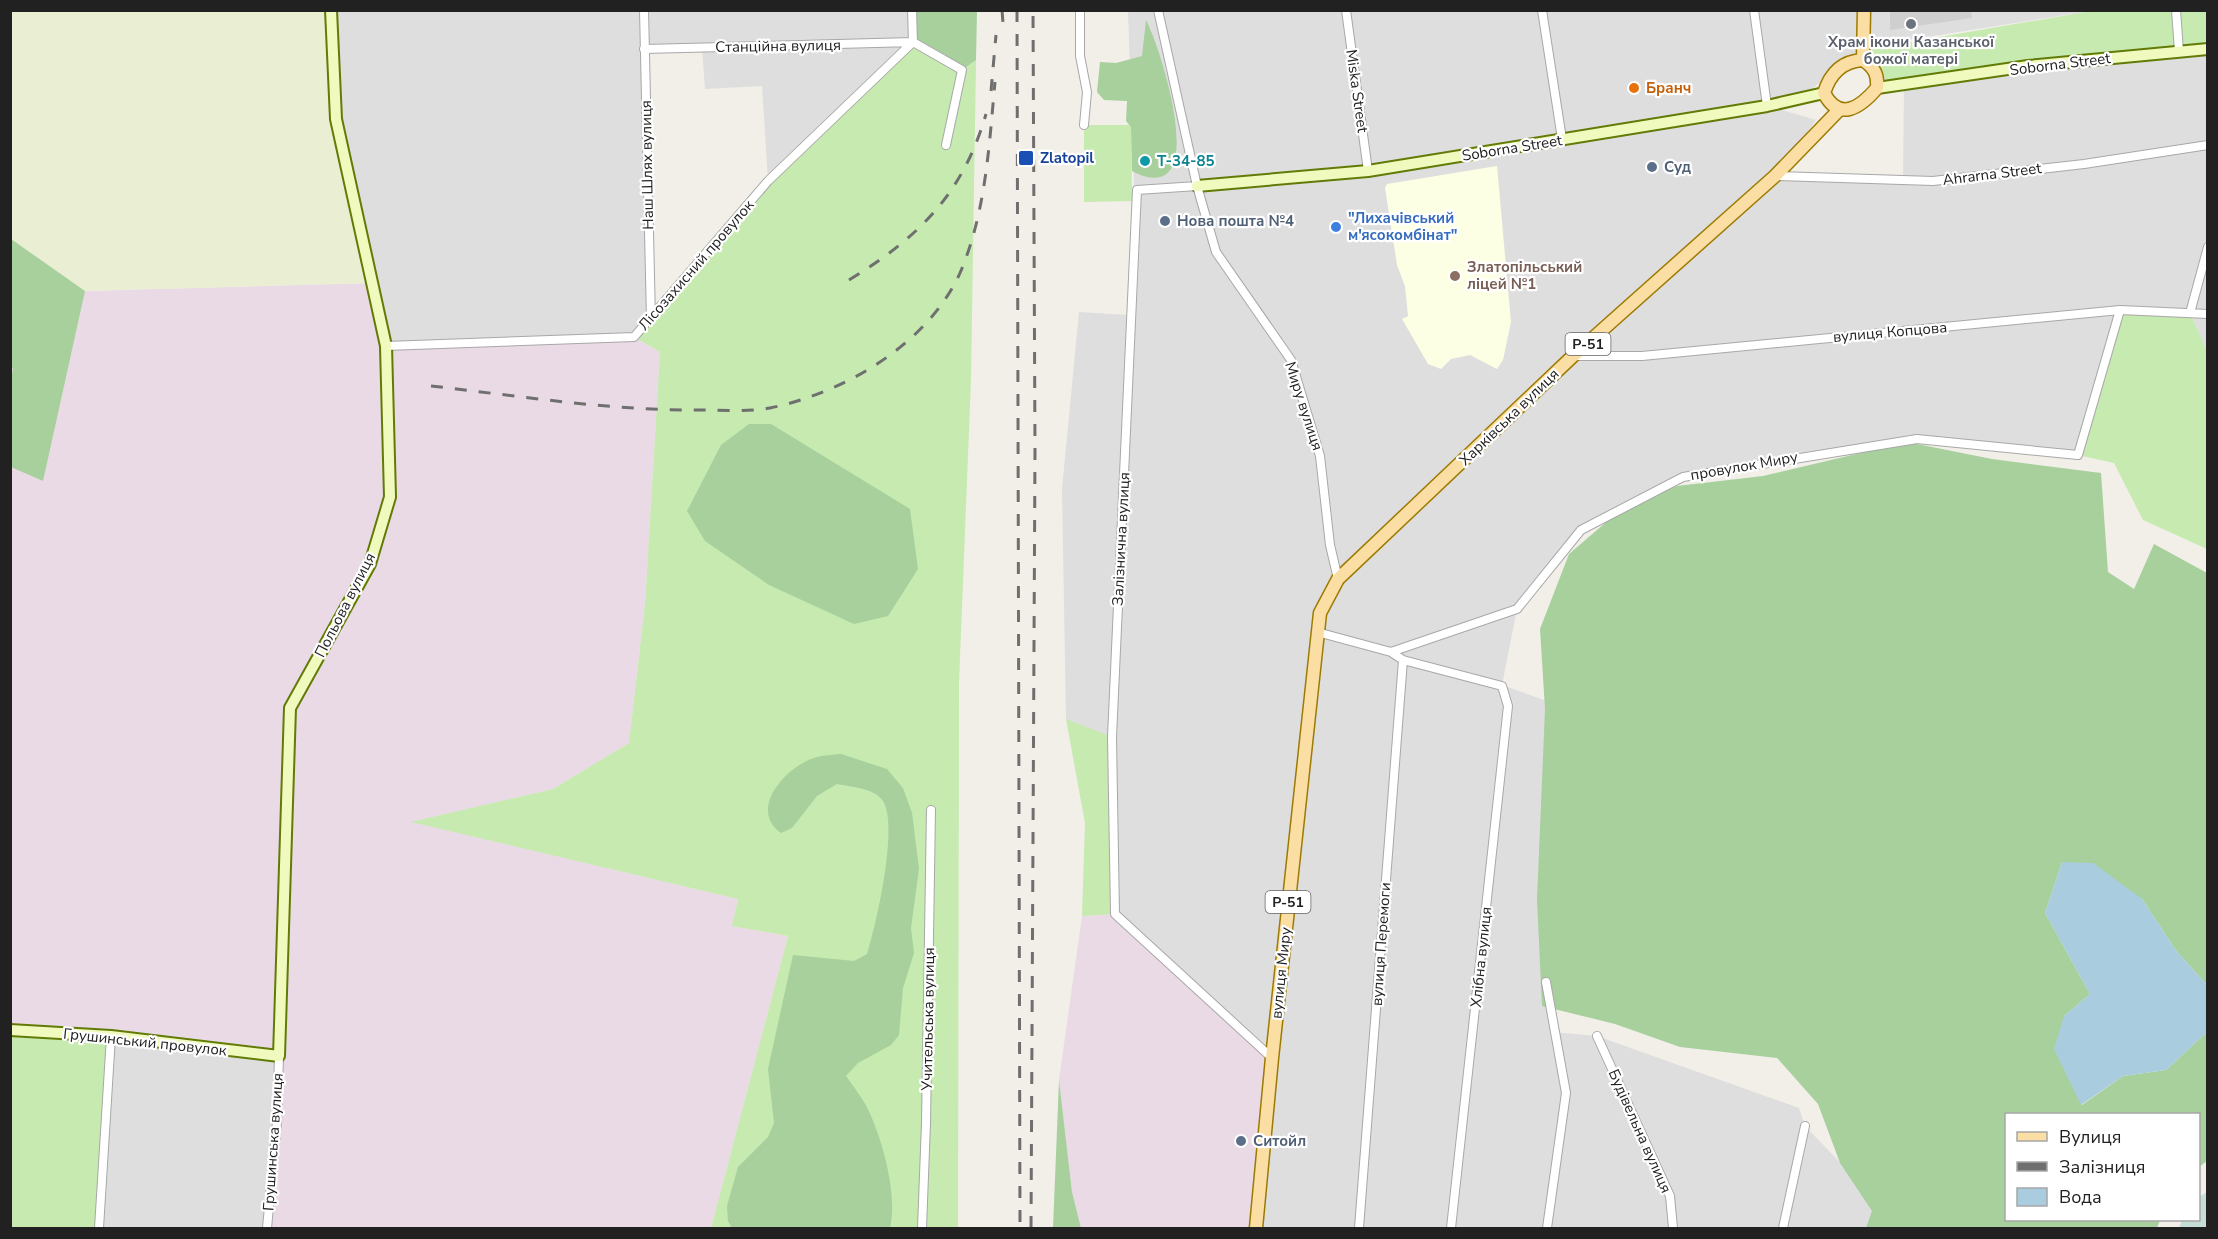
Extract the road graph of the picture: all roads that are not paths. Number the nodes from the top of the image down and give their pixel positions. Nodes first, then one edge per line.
1 (331, 10) edge
2 (644, 10) edge
3 (912, 10) edge
4 (1080, 10) edge
5 (1158, 10) edge
6 (1346, 10) edge
7 (1542, 10) edge
8 (1754, 10) edge
9 (1864, 10) edge
10 (2176, 10) edge
11 (913, 42) junction
12 (644, 49) junction
13 (2208, 49) edge
14 (2179, 51) junction
15 (1863, 60) junction
16 (1877, 88) junction
17 (1824, 93) junction
18 (1767, 106) junction
19 (1839, 110) junction
20 (1084, 125) dead end
21 (1562, 140) junction
22 (946, 145) dead end
23 (2208, 145) edge
24 (1368, 171) junction
25 (1775, 176) junction
26 (1197, 186) junction
27 (2208, 247) edge
28 (2120, 310) junction
29 (2190, 313) junction
30 (2208, 314) edge
31 (651, 320) junction
32 (386, 346) junction
33 (1573, 356) junction
34 (1338, 579) junction
35 (1317, 632) junction
36 (1390, 652) junction
37 (1403, 660) junction
38 (931, 810) dead end
39 (1546, 982) dead end
40 (10, 1030) edge
41 (111, 1036) junction
42 (1597, 1036) dead end
43 (279, 1056) junction
44 (1272, 1058) junction
45 (1805, 1126) dead end
46 (99, 1228) edge
47 (267, 1228) edge
48 (922, 1228) edge
49 (1256, 1228) edge
50 (1359, 1228) edge
51 (1450, 1228) edge
52 (1547, 1228) edge
53 (1673, 1228) edge
54 (1783, 1228) edge

1 - 32 main road, Польова вулиця
2 - 12 street, Наш Шлях вулиця
3 - 11 street
4 - 20 street
5 - 26 street
6 - 24 street, Miska Street
7 - 21 street
8 - 18 street
9 - 15 main road
10 - 14 street
11 - 12 street, Станційна вулиця
11 - 22 street
11 - 31 street, Лісозахисний провулок
12 - 31 street, Наш Шлях вулиця
13 - 14 main road, Soborna Street
14 - 16 main road, Soborna Street
15 - 16 main road
15 - 17 main road
16 - 19 main road, Р-51
17 - 18 main road, Soborna Street
17 - 19 main road
18 - 21 main road, Soborna Street
19 - 25 main road, Харківська вулиця / Р-51
21 - 24 main road, Soborna Street
23 - 25 street, Ahrarna Street
24 - 26 main road, Soborna Street
25 - 33 main road, Харківська вулиця / Р-51
26 - 34 street, Миру вулиця
26 - 44 street, Залізнична вулиця
27 - 29 street
28 - 29 street, вулиця Копцова
28 - 33 street, вулиця Копцова
28 - 36 street, провулок Миру
29 - 30 street, вулиця Копцова
31 - 32 street, Лісозахисний провулок
32 - 43 main road, Польова вулиця
33 - 34 main road, Харківська вулиця / Р-51
34 - 35 main road, вулиця Миру / Р-51
35 - 36 street
35 - 44 main road, вулиця Миру / Р-51
36 - 37 street
37 - 50 street, вулиця Перемоги
37 - 51 street, Хлібна вулиця
38 - 48 street, Учительська вулиця
39 - 52 street
40 - 41 main road, Грушинський провулок
41 - 43 main road, Грушинський провулок
41 - 46 street
42 - 53 street, Будівельна вулиця
43 - 47 street, Грушинська вулиця
44 - 49 main road, вулиця Миру / Р-51
45 - 54 street

